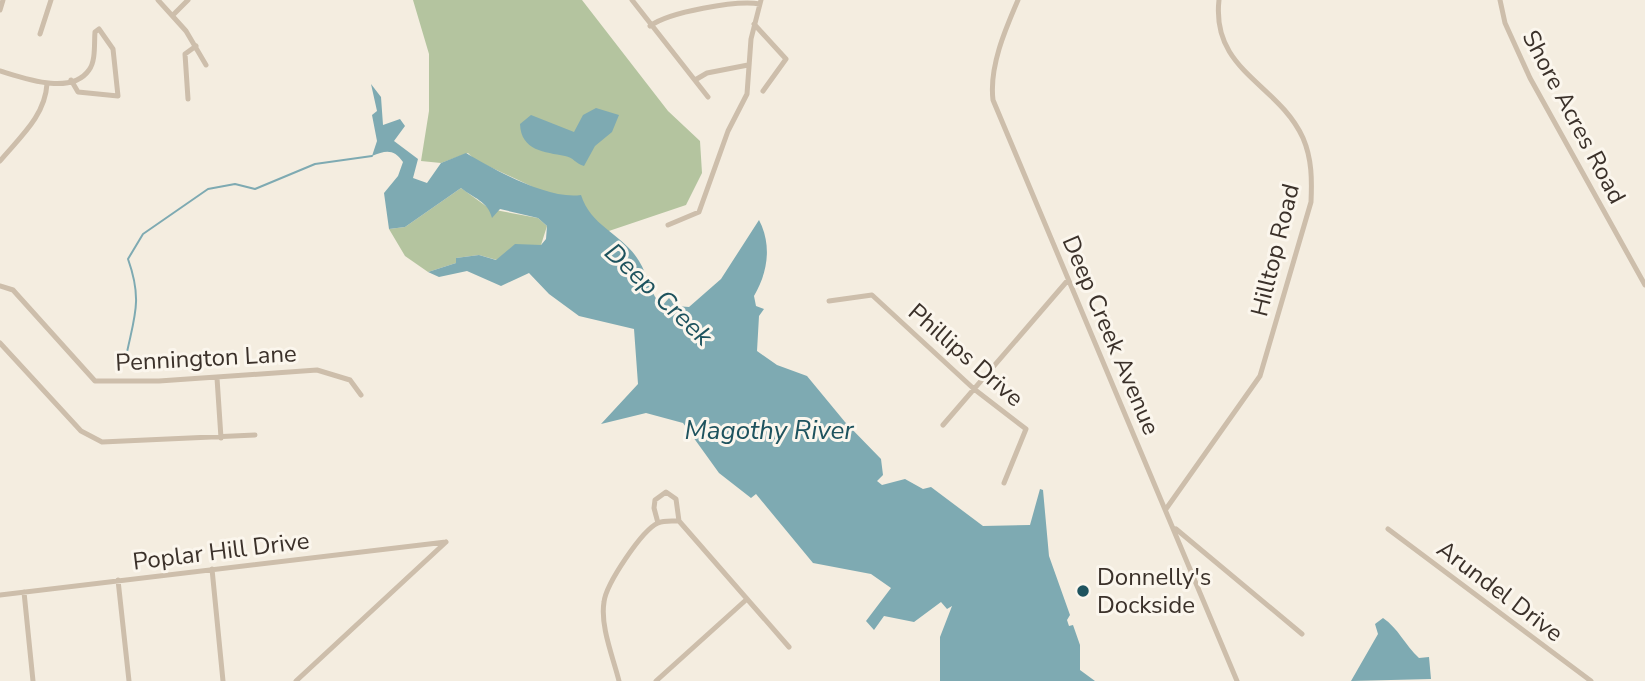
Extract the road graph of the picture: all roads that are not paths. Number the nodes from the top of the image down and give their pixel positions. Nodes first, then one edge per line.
1 (3, 0) edge
2 (51, 0) edge
3 (158, 0) edge
4 (188, 0) edge
5 (632, 0) edge
6 (1018, 0) edge
7 (1219, 0) edge
8 (1500, 0) edge
9 (760, 2) edge
10 (0, 10) edge
11 (173, 15) junction
12 (754, 24) junction
13 (650, 26) junction
14 (40, 34) dead end
15 (196, 46) junction
16 (206, 65) dead end
17 (748, 65) junction
18 (0, 71) edge
19 (71, 80) junction
20 (695, 80) junction
21 (47, 84) junction
22 (763, 90) dead end
23 (708, 97) dead end
24 (188, 99) dead end
25 (0, 161) edge
26 (668, 225) dead end
27 (1068, 280) junction
28 (1645, 285) edge
29 (0, 286) edge
30 (829, 301) dead end
31 (0, 343) edge
32 (217, 378) junction
33 (974, 389) junction
34 (361, 395) dead end
35 (943, 425) dead end
36 (255, 435) dead end
37 (221, 438) junction
38 (1004, 484) dead end
39 (1166, 509) junction
40 (679, 522) junction
41 (658, 523) junction
42 (1174, 527) junction
43 (1388, 529) dead end
44 (212, 569) junction
45 (118, 580) junction
46 (24, 592) junction
47 (0, 595) edge
48 (747, 599) junction
49 (1302, 634) dead end
50 (789, 647) dead end
51 (33, 681) edge
52 (129, 681) edge
53 (223, 681) edge
54 (296, 681) edge
55 (619, 681) edge
56 (656, 681) edge
57 (1237, 681) edge
58 (1591, 681) edge

1 - 10 street
2 - 14 street
3 - 11 street
4 - 11 street
5 - 13 street
6 - 27 street, Deep Creek Avenue
7 - 39 street, Hilltop Road
8 - 28 street, Shore Acres Road
9 - 12 street
9 - 13 street
11 - 15 street
12 - 17 street
12 - 22 street
13 - 20 street
15 - 16 street
15 - 24 street
17 - 20 street
17 - 26 street
18 - 21 street
19 - 19 street
19 - 21 street
20 - 23 street
21 - 25 street
27 - 33 street
27 - 39 street, Deep Creek Avenue
29 - 32 street, Pennington Lane
30 - 33 street, Phillips Drive
31 - 37 street
32 - 34 street, Pennington Lane
32 - 37 street
33 - 35 street
33 - 38 street, Phillips Drive
36 - 37 street
39 - 42 street, Deep Creek Avenue
40 - 41 street
40 - 41 street
40 - 48 street
41 - 55 street
42 - 49 street
42 - 57 street, Deep Creek Avenue
43 - 58 street, Arundel Drive
44 - 45 street, Poplar Hill Drive
44 - 53 street
44 - 54 street, Poplar Hill Drive
45 - 46 street, Poplar Hill Drive
45 - 52 street
46 - 47 street, Poplar Hill Drive
46 - 51 street
48 - 50 street
48 - 56 street

